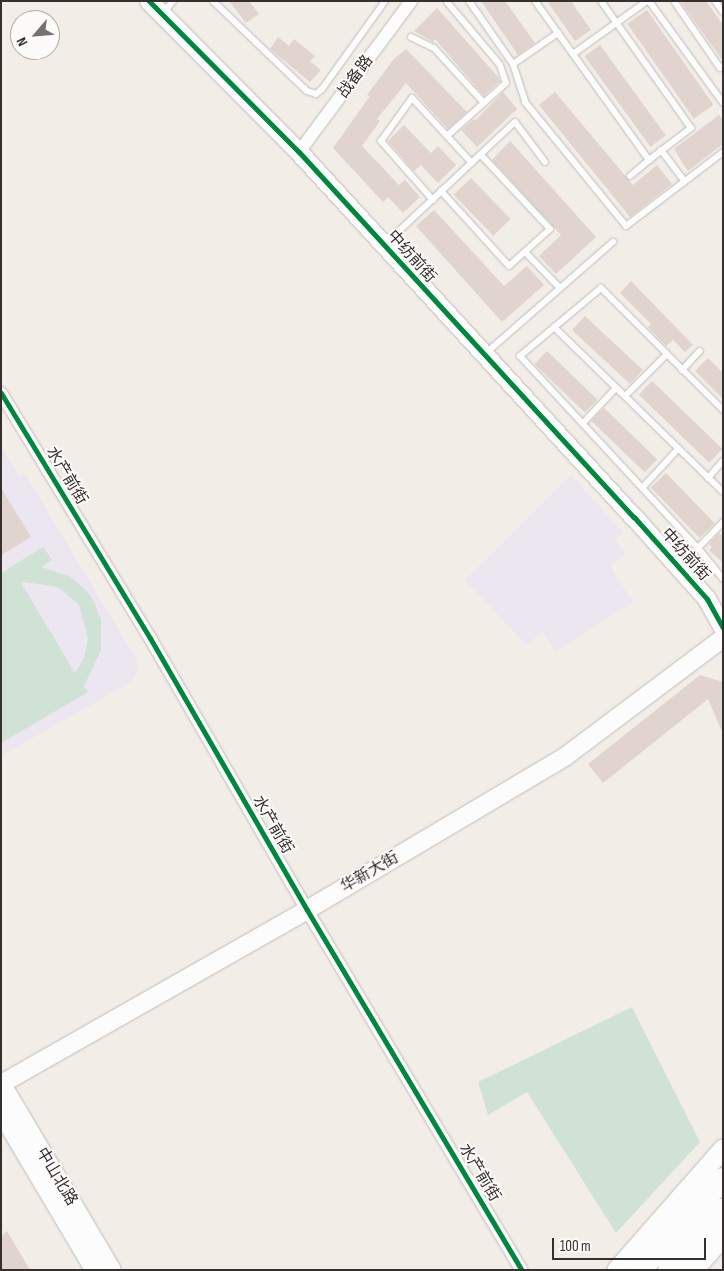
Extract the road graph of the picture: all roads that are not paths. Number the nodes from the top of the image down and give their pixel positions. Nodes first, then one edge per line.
1 (149, 1) edge
2 (213, 1) edge
3 (386, 1) edge
4 (411, 1) edge
5 (469, 1) edge
6 (535, 1) edge
7 (601, 1) edge
8 (648, 1) edge
9 (674, 1) edge
10 (715, 1) edge
11 (447, 2) edge
12 (166, 6) edge
13 (723, 12) edge
14 (616, 23) junction
15 (558, 33) junction
16 (411, 38) dead end
17 (573, 54) junction
18 (514, 64) junction
19 (723, 66) edge
20 (484, 102) junction
21 (723, 103) edge
22 (447, 136) junction
23 (302, 148) junction
24 (661, 150) junction
25 (723, 152) edge
26 (481, 154) junction
27 (649, 160) junction
28 (545, 162) dead end
29 (472, 163) junction
30 (630, 176) dead end
31 (684, 181) junction
32 (441, 191) junction
33 (433, 200) junction
34 (387, 242) junction
35 (613, 242) dead end
36 (525, 252) junction
37 (560, 288) junction
38 (554, 327) junction
39 (700, 351) dead end
40 (487, 353) junction
41 (667, 354) junction
42 (682, 370) junction
43 (616, 388) junction
44 (1, 393) edge
45 (625, 396) junction
46 (723, 410) edge
47 (583, 423) junction
48 (678, 449) junction
49 (723, 461) edge
50 (708, 478) junction
51 (643, 487) junction
52 (723, 492) edge
53 (723, 522) edge
54 (698, 548) junction
55 (723, 579) edge
56 (723, 606) edge
57 (723, 628) edge
58 (723, 638) edge
59 (307, 910) junction
60 (1, 1084) edge
61 (1, 1112) edge
62 (723, 1148) edge
63 (723, 1179) edge
64 (723, 1210) edge
65 (723, 1236) edge
66 (642, 1268) dead end
67 (95, 1270) edge
68 (111, 1270) edge
69 (522, 1270) edge
70 (616, 1270) edge
71 (668, 1270) edge
72 (693, 1270) edge

1 - 12 street, 中纺前街
2 - 3 lane
4 - 23 street, 战备路
5 - 18 lane
6 - 15 lane
7 - 14 lane
8 - 14 lane
8 - 21 lane
9 - 19 lane
10 - 13 lane
11 - 20 lane
12 - 23 street, 中纺前街
14 - 17 lane
14 - 24 lane
15 - 17 lane
15 - 18 lane
16 - 20 lane
17 - 27 lane
18 - 31 lane
20 - 22 lane
22 - 29 lane
22 - 33 lane
23 - 34 street, 中纺前街
24 - 27 lane
24 - 31 lane
25 - 31 lane
26 - 28 lane
26 - 29 lane
26 - 36 lane
27 - 30 lane
29 - 32 lane
32 - 33 lane
32 - 36 lane
33 - 34 lane
34 - 40 street, 中纺前街
35 - 37 lane
36 - 37 lane
37 - 40 lane
38 - 41 lane
38 - 43 lane
38 - 47 lane
39 - 42 lane
40 - 56 street
40 - 57 street, 中纺前街
41 - 42 lane
41 - 45 lane
42 - 46 lane
43 - 45 lane
43 - 47 lane
44 - 59 street, 水产前街
45 - 48 lane
47 - 51 lane
48 - 50 lane
48 - 51 lane
49 - 50 lane
50 - 52 lane
51 - 54 lane
53 - 54 lane
54 - 55 lane
58 - 59 street, 华新大街
59 - 60 street, 华新大街
59 - 69 street, 水产前街
60 - 68 main road, 中山北路
61 - 67 main road, 中山北路
62 - 70 main road
63 - 66 highway
64 - 71 highway
65 - 72 main road

